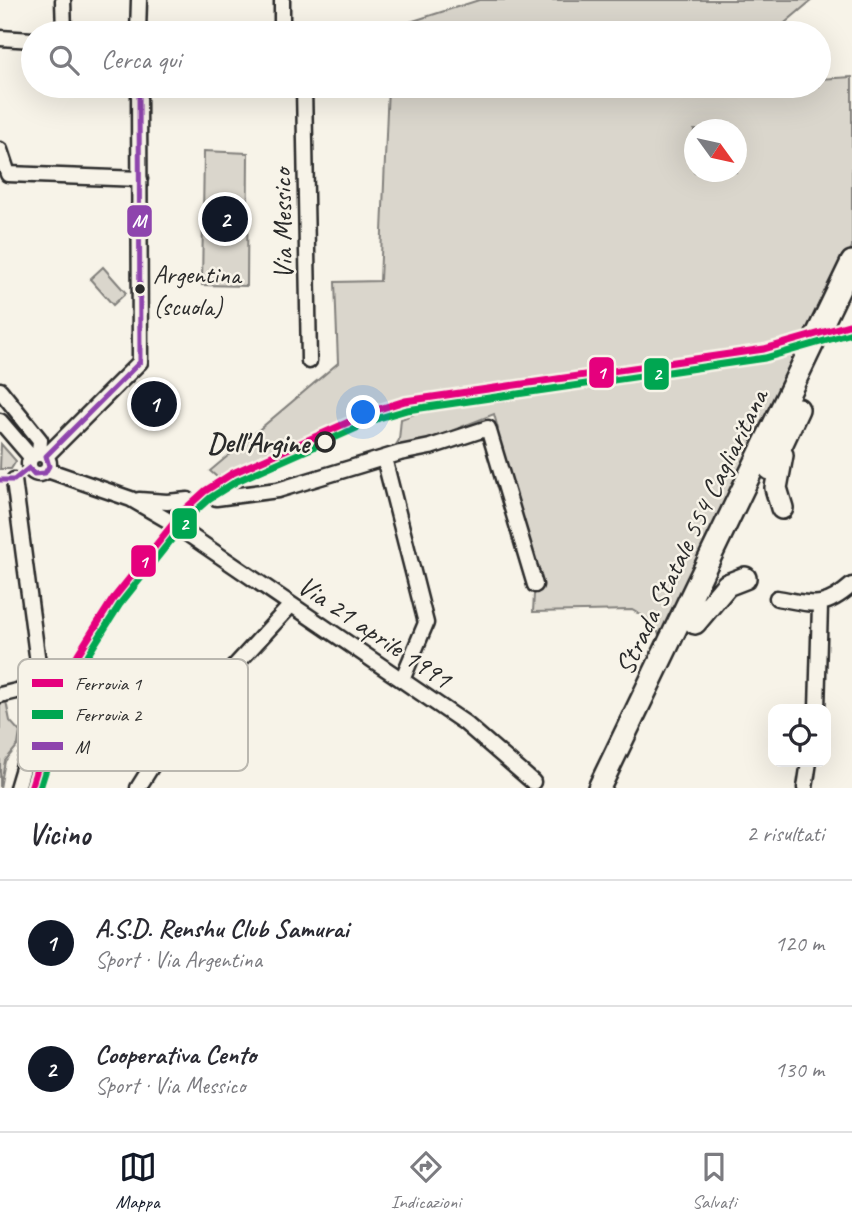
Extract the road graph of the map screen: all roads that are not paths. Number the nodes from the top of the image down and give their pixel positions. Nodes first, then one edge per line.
1 (63, 0) edge
2 (139, 0) edge
3 (282, 0) edge
4 (64, 21) edge
5 (138, 21) edge
6 (282, 21) edge
7 (0, 38) edge
8 (21, 39) edge
9 (139, 98) edge
10 (304, 98) edge
11 (0, 150) edge
12 (140, 178) junction
13 (852, 262) edge
14 (852, 294) edge
15 (833, 318) junction
16 (817, 350) junction
17 (309, 361) dead end
18 (0, 390) edge
19 (0, 421) edge
20 (784, 440) junction
21 (384, 458) junction
22 (38, 461) junction
23 (7, 480) edge
24 (216, 498) tunnel mouth
25 (131, 499) junction
26 (188, 500) tunnel mouth
27 (782, 508) dead end
28 (169, 521) dead end
29 (182, 530) dead end
30 (745, 578) dead end
31 (535, 585) dead end
32 (852, 585) edge
33 (777, 598) dead end
34 (291, 605) junction
35 (820, 605) junction
36 (695, 623) junction
37 (37, 659) edge
38 (241, 659) edge
39 (402, 680) junction
40 (18, 691) edge
41 (0, 695) edge
42 (817, 704) edge
43 (808, 767) edge
44 (22, 771) edge
45 (149, 771) edge
46 (533, 782) dead end
47 (17, 788) edge
48 (138, 788) edge
49 (599, 788) edge
50 (613, 788) edge
51 (805, 788) edge

1 - 4 street
2 - 5 street
3 - 6 street
7 - 8 street
9 - 12 street
10 - 17 street, Via Messico
11 - 12 street
12 - 22 street
13 - 15 highway, Strada Statale 554 Cagliaritana
14 - 15 highway, Strada Statale 554 Cagliaritana
15 - 16 highway, Strada Statale 554 Cagliaritana
16 - 20 highway, Strada Statale 554 Cagliaritana
16 - 49 highway, Strada Statale 554 Cagliaritana
18 - 22 street
19 - 22 street
20 - 27 highway
20 - 36 highway, Strada Statale 554 Cagliaritana
21 - 24 street
21 - 31 street
21 - 39 street
22 - 23 street
22 - 25 street
23 - 37 street
25 - 26 street
25 - 28 street
29 - 34 street, Via 21 aprile 1991
30 - 36 highway
32 - 35 street
33 - 35 street
34 - 38 street
34 - 39 street, Via 21 aprile 1991
35 - 42 street
36 - 50 highway, Strada Statale 554 Cagliaritana
39 - 46 street, Via 21 aprile 1991
40 - 41 street
43 - 51 street
44 - 47 street
45 - 48 street

